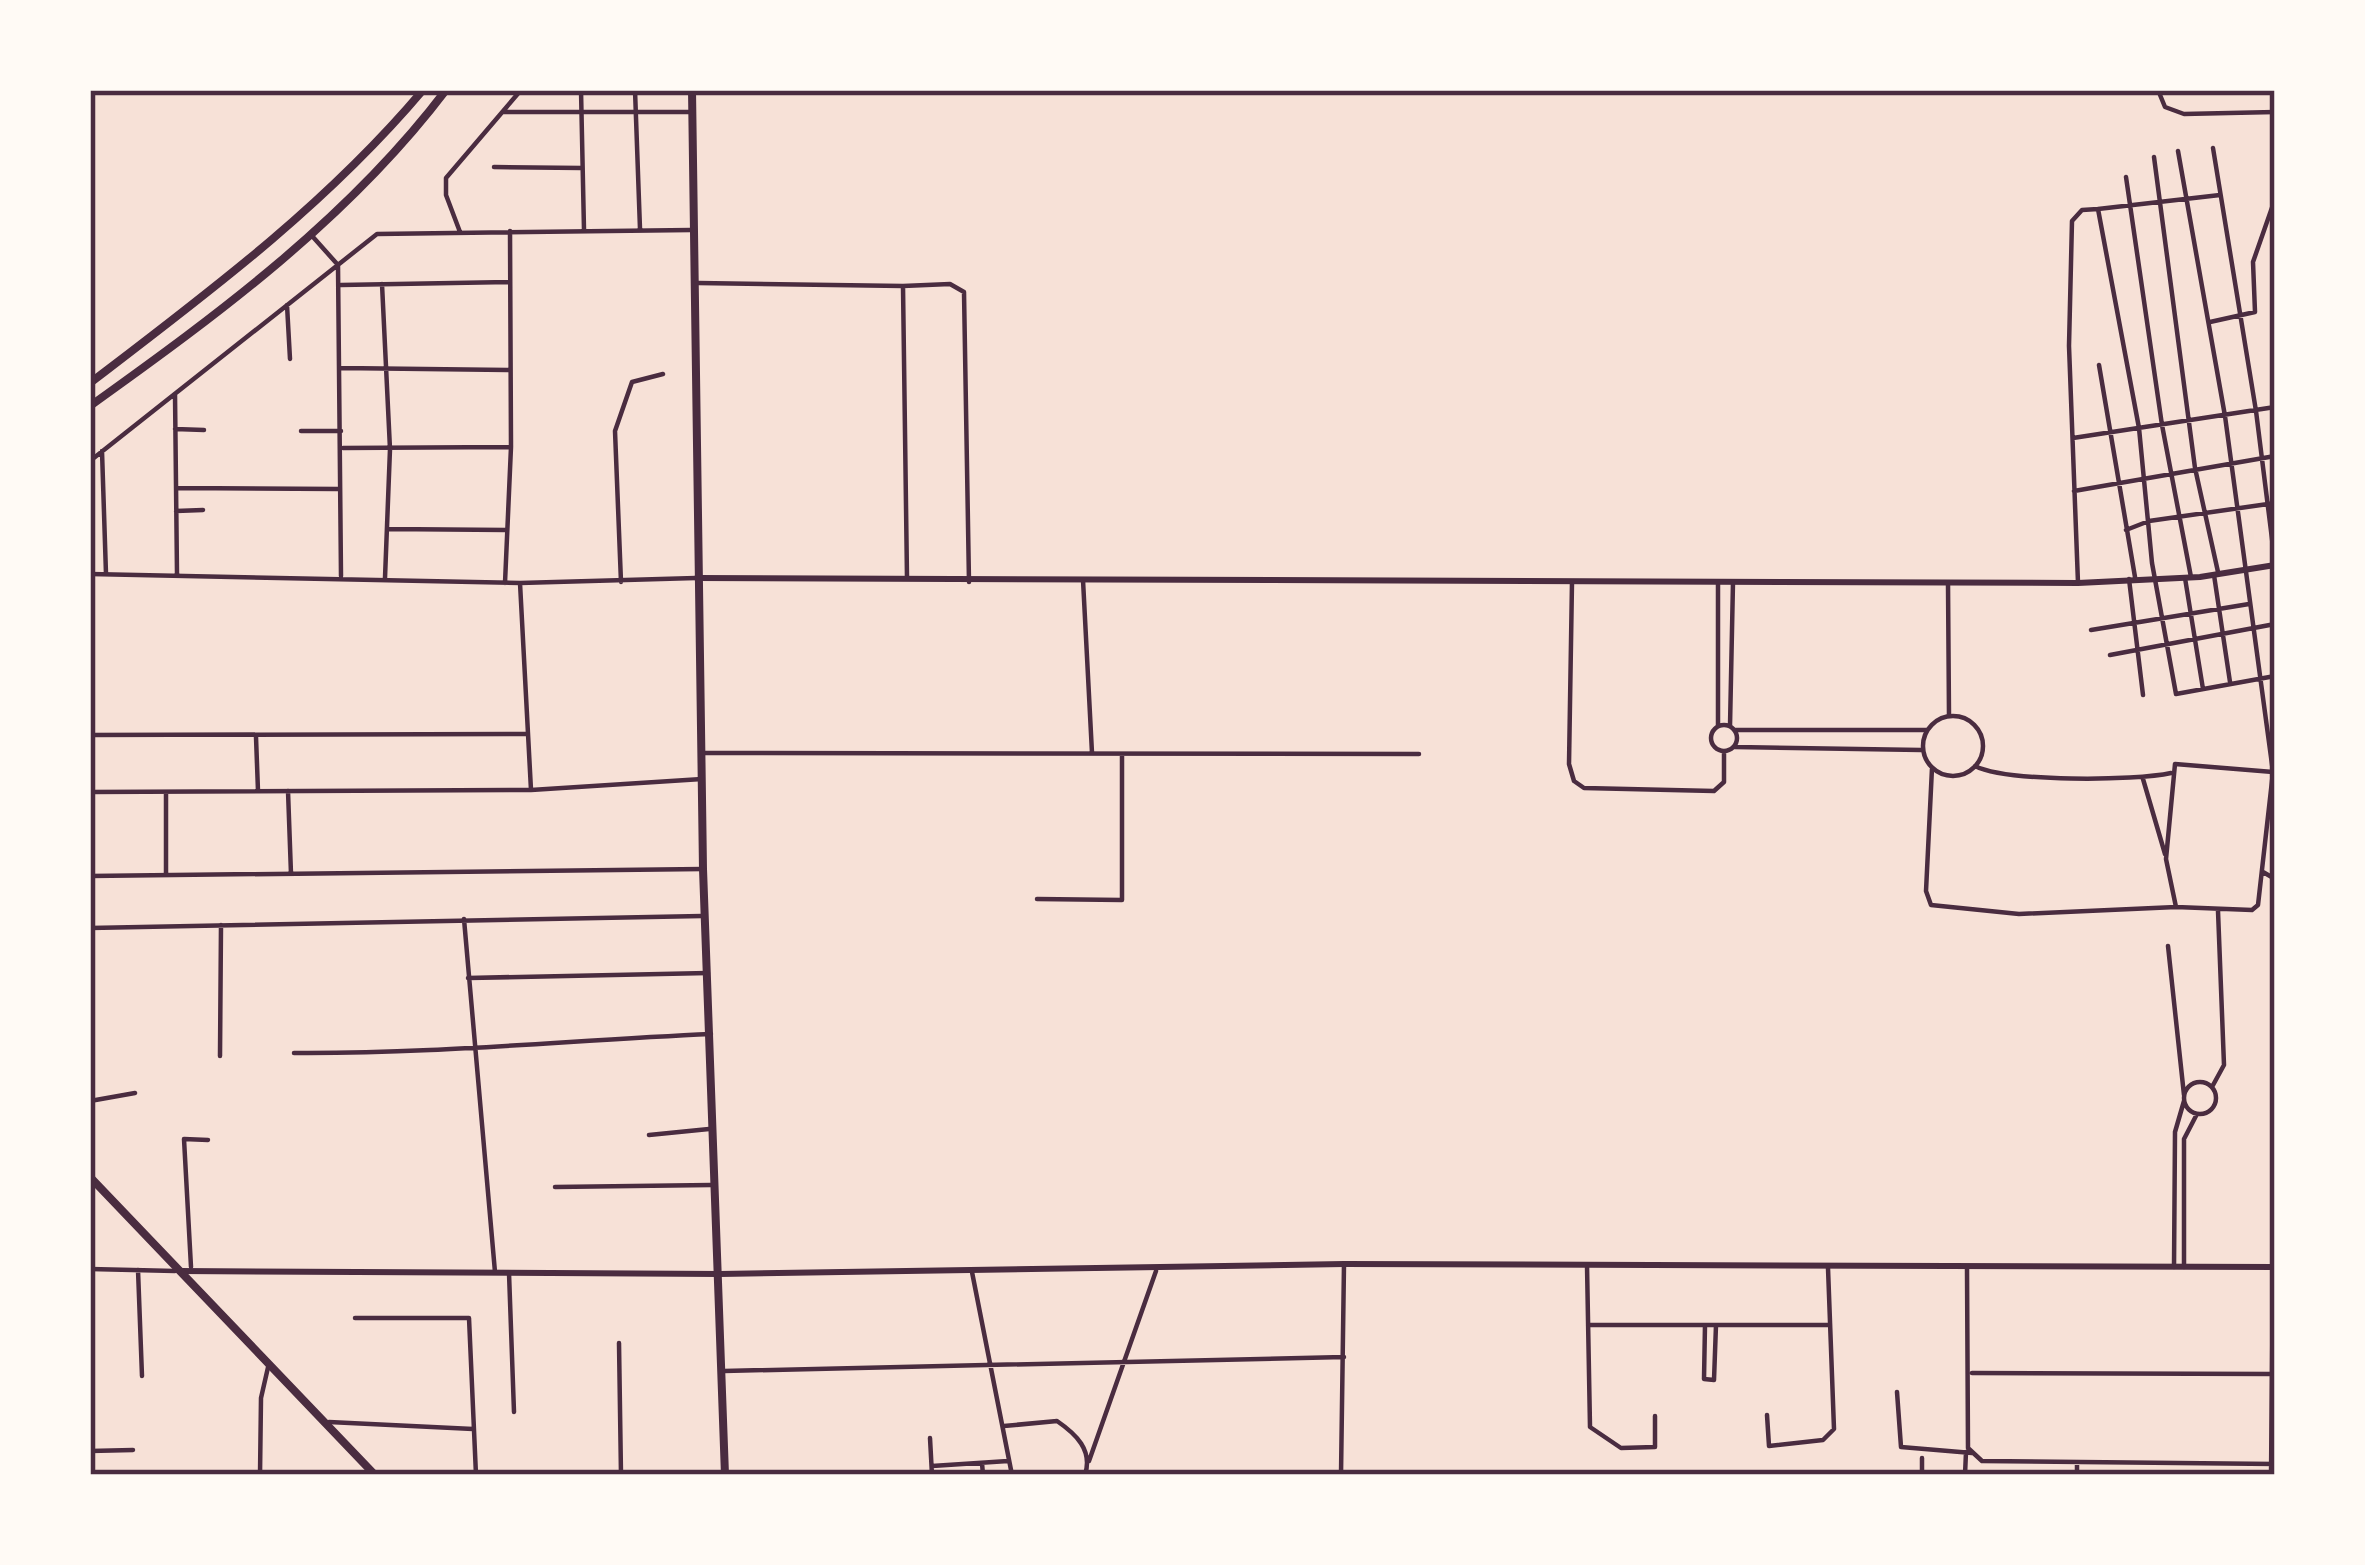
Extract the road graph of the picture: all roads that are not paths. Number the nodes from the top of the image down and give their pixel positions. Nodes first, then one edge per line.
1 (423, 90) edge
2 (446, 90) edge
3 (521, 90) edge
4 (581, 90) edge
5 (635, 90) edge
6 (692, 90) edge
7 (2158, 90) edge
8 (504, 112) junction
9 (582, 112) junction
10 (636, 112) junction
11 (692, 112) junction
12 (2275, 112) edge
13 (2212, 148) dead end
14 (2178, 151) dead end
15 (2154, 158) dead end
16 (494, 167) dead end
17 (582, 168) junction
18 (2126, 177) dead end
19 (2220, 195) junction
20 (2186, 199) junction
21 (2275, 199) edge
22 (2158, 202) junction
23 (2131, 204) junction
24 (2098, 209) junction
25 (640, 229) junction
26 (584, 230) junction
27 (692, 230) junction
28 (510, 231) junction
29 (460, 232) junction
30 (310, 235) junction
31 (338, 265) junction
32 (509, 282) junction
33 (692, 283) junction
34 (382, 284) junction
35 (338, 286) junction
36 (903, 286) junction
37 (287, 305) junction
38 (2241, 316) junction
39 (2210, 322) junction
40 (290, 359) dead end
41 (2098, 365) dead end
42 (386, 366) junction
43 (340, 368) junction
44 (508, 370) junction
45 (663, 374) dead end
46 (90, 383) edge
47 (175, 394) junction
48 (90, 406) edge
49 (2275, 407) edge
50 (2256, 411) junction
51 (2225, 416) junction
52 (2191, 420) junction
53 (2162, 425) junction
54 (2139, 428) junction
55 (175, 429) junction
56 (203, 430) dead end
57 (341, 430) junction
58 (301, 431) dead end
59 (2111, 433) junction
60 (2071, 438) junction
61 (512, 447) junction
62 (341, 448) junction
63 (390, 449) junction
64 (102, 451) junction
65 (2275, 456) edge
66 (2259, 458) junction
67 (90, 461) edge
68 (2231, 462) junction
69 (2195, 468) junction
70 (2171, 477) junction
71 (2147, 481) junction
72 (2119, 485) junction
73 (176, 488) junction
74 (341, 489) junction
75 (2074, 491) junction
76 (2272, 504) edge
77 (2236, 508) junction
78 (202, 510) dead end
79 (176, 511) junction
80 (2203, 513) junction
81 (2180, 517) junction
82 (2149, 521) junction
83 (387, 529) junction
84 (506, 530) junction
85 (2126, 530) junction
86 (2275, 566) edge
87 (2247, 570) junction
88 (90, 574) edge
89 (106, 574) junction
90 (177, 574) junction
91 (2216, 574) junction
92 (341, 576) junction
93 (2188, 577) junction
94 (385, 578) junction
95 (697, 578) junction
96 (2132, 578) junction
97 (2157, 579) junction
98 (1083, 580) junction
99 (907, 581) junction
100 (968, 582) junction
101 (1572, 582) junction
102 (1718, 582) junction
103 (1733, 582) junction
104 (506, 583) junction
105 (520, 583) junction
106 (621, 583) junction
107 (1948, 583) junction
108 (2078, 584) junction
109 (2248, 604) junction
110 (2220, 608) junction
111 (2191, 612) junction
112 (2163, 618) junction
113 (2134, 622) junction
114 (2275, 624) edge
115 (2254, 629) junction
116 (2091, 630) dead end
117 (2224, 632) junction
118 (2194, 638) junction
119 (2168, 641) junction
120 (2141, 650) junction
121 (2110, 655) dead end
122 (2275, 676) edge
123 (2262, 678) junction
124 (2230, 683) junction
125 (2203, 688) junction
126 (2143, 695) dead end
127 (1949, 716) junction
128 (1718, 726) junction
129 (1732, 728) junction
130 (1927, 730) junction
131 (2271, 731) edge
132 (256, 734) junction
133 (528, 734) junction
134 (90, 735) edge
135 (1735, 747) junction
136 (1923, 750) junction
137 (1724, 752) junction
138 (702, 753) junction
139 (1092, 753) junction
140 (1419, 754) dead end
141 (1123, 755) junction
142 (1975, 766) junction
143 (1932, 767) junction
144 (2273, 772) edge
145 (2172, 773) junction
146 (702, 778) junction
147 (2143, 779) junction
148 (531, 790) junction
149 (258, 791) junction
150 (288, 791) junction
151 (90, 792) edge
152 (166, 792) junction
153 (2166, 859) junction
154 (703, 869) junction
155 (2263, 872) junction
156 (290, 874) junction
157 (166, 875) junction
158 (90, 876) edge
159 (2275, 879) edge
160 (1037, 899) dead end
161 (2176, 907) junction
162 (2218, 910) junction
163 (707, 916) junction
164 (464, 917) junction
165 (221, 926) junction
166 (90, 928) edge
167 (2168, 946) dead end
168 (709, 973) junction
169 (468, 978) junction
170 (711, 1034) junction
171 (475, 1044) junction
172 (294, 1053) dead end
173 (220, 1056) dead end
174 (2212, 1087) junction
175 (135, 1093) dead end
176 (2184, 1098) junction
177 (90, 1101) edge
178 (2197, 1114) junction
179 (715, 1128) junction
180 (649, 1135) dead end
181 (208, 1140) dead end
182 (90, 1177) edge
183 (717, 1185) junction
184 (555, 1187) dead end
185 (1344, 1264) junction
186 (1587, 1265) junction
187 (2179, 1267) junction
188 (2274, 1267) edge
189 (191, 1268) junction
190 (1828, 1268) junction
191 (1967, 1268) junction
192 (90, 1269) edge
193 (138, 1270) junction
194 (180, 1270) junction
195 (1156, 1271) junction
196 (495, 1272) junction
197 (508, 1273) junction
198 (972, 1273) junction
199 (721, 1274) junction
200 (355, 1318) dead end
201 (1588, 1325) junction
202 (1705, 1325) junction
203 (1716, 1325) junction
204 (1831, 1325) junction
205 (619, 1343) dead end
206 (1344, 1358) junction
207 (1121, 1362) junction
208 (269, 1363) junction
209 (993, 1365) junction
210 (724, 1371) junction
211 (1969, 1373) junction
212 (2272, 1374) edge
213 (142, 1376) dead end
214 (1897, 1392) dead end
215 (514, 1412) dead end
216 (1766, 1415) dead end
217 (1655, 1416) dead end
218 (326, 1422) junction
219 (1003, 1426) junction
220 (473, 1429) junction
221 (930, 1438) dead end
222 (133, 1450) dead end
223 (90, 1451) edge
224 (1970, 1452) junction
225 (1922, 1459) dead end
226 (1008, 1461) junction
227 (1089, 1461) junction
228 (982, 1462) junction
229 (2077, 1462) junction
230 (2137, 1462) junction
231 (2200, 1463) junction
232 (2254, 1463) junction
233 (958, 1464) junction
234 (2273, 1464) edge
235 (932, 1466) junction
236 (260, 1475) edge
237 (375, 1475) edge
238 (476, 1475) edge
239 (621, 1475) edge
240 (725, 1475) edge
241 (932, 1475) edge
242 (958, 1475) edge
243 (983, 1475) edge
244 (1012, 1475) edge
245 (1085, 1475) edge
246 (1342, 1475) edge
247 (1922, 1475) edge
248 (1965, 1475) edge
249 (2077, 1475) edge
250 (2137, 1475) edge
251 (2200, 1475) edge
252 (2254, 1475) edge
253 (2272, 1475) edge

1 - 46 main road
2 - 30 main road
3 - 8 street
4 - 9 street
5 - 10 street
6 - 11 main road
7 - 12 street
8 - 9 street
8 - 29 street
9 - 10 street
9 - 17 street
10 - 11 street
10 - 25 street
11 - 27 main road
13 - 19 street
14 - 20 street
15 - 22 street
16 - 17 street
17 - 26 street
18 - 23 street
19 - 20 street
19 - 38 street
20 - 22 street
20 - 39 street
21 - 38 street
22 - 23 street
22 - 52 street
23 - 24 street
23 - 53 street
24 - 54 street
24 - 60 street
25 - 26 street
25 - 27 street
26 - 28 street
27 - 33 main road
28 - 29 street
28 - 32 street
29 - 31 street
30 - 31 street
30 - 48 main road
31 - 35 street
31 - 37 street
32 - 34 street
32 - 44 street
33 - 36 street
33 - 95 main road
34 - 35 street
34 - 42 street
35 - 43 street
36 - 99 street
36 - 100 street
37 - 40 street
37 - 47 street
38 - 39 street
38 - 50 street
39 - 51 street
41 - 59 street
42 - 43 street
42 - 44 street
42 - 63 street
43 - 57 street
44 - 61 street
45 - 106 street
47 - 55 street
47 - 64 street
49 - 50 street
50 - 51 street
50 - 66 street
51 - 52 street
51 - 68 street
52 - 53 street
52 - 69 street
53 - 54 street
53 - 70 street
54 - 59 street
54 - 71 street
55 - 56 street
55 - 73 street
57 - 58 street
57 - 62 street
59 - 60 street
59 - 72 street
60 - 75 street
61 - 63 street
61 - 84 street
62 - 63 street
62 - 74 street
63 - 83 street
64 - 67 street
64 - 89 street
65 - 66 street
66 - 68 street
66 - 76 street
68 - 69 street
68 - 77 street
69 - 70 street
69 - 80 street
70 - 71 street
70 - 81 street
71 - 72 street
71 - 82 street
72 - 75 street
72 - 85 street
73 - 74 street
73 - 79 street
74 - 92 street
75 - 108 street
76 - 77 street
76 - 86 street
77 - 80 street
77 - 87 street
78 - 79 street
79 - 90 street
80 - 81 street
80 - 91 street
81 - 82 street
81 - 93 street
82 - 85 street
82 - 97 street
83 - 84 street
83 - 94 street
84 - 104 street
85 - 96 street
86 - 87 street
87 - 91 street
87 - 109 street
88 - 89 street
89 - 90 street
90 - 92 street
91 - 93 street
91 - 110 street
92 - 94 street
93 - 97 street
93 - 111 street
94 - 104 street
95 - 99 street
95 - 106 street
95 - 138 main road
96 - 97 street
96 - 108 street
96 - 113 street
97 - 112 street
98 - 100 street
98 - 101 street
98 - 139 street
99 - 100 street
101 - 102 street
101 - 137 street
102 - 103 street
102 - 128 street
103 - 107 street
103 - 129 street
104 - 105 street
105 - 106 street
105 - 133 street
107 - 108 street
107 - 127 street
109 - 110 street
109 - 115 street
110 - 111 street
110 - 117 street
111 - 112 street
111 - 118 street
112 - 113 street
112 - 119 street
113 - 116 street
113 - 120 street
114 - 115 street
115 - 117 street
115 - 123 street
117 - 118 street
117 - 124 street
118 - 119 street
118 - 125 street
119 - 120 street
119 - 125 street
120 - 121 street
120 - 126 street
122 - 123 street
123 - 124 street
123 - 131 street
124 - 125 street
127 - 130 street
127 - 142 street
128 - 129 street
128 - 137 street
129 - 130 street
129 - 135 street
130 - 136 street
131 - 144 street
132 - 133 street
132 - 134 street
132 - 149 street
133 - 148 street
135 - 136 street
135 - 137 street
136 - 143 street
138 - 139 street
138 - 146 main road
139 - 141 street
140 - 141 street
141 - 160 street
142 - 143 street
142 - 147 street
143 - 161 street
144 - 145 street
144 - 155 street
145 - 147 street
145 - 153 street
146 - 148 street
146 - 154 main road
147 - 153 street
148 - 150 street
149 - 150 street
149 - 152 street
150 - 156 street
151 - 152 street
152 - 157 street
153 - 161 street
154 - 156 street
154 - 163 main road
155 - 159 street
155 - 162 street
156 - 157 street
157 - 158 street
161 - 162 street
162 - 174 street
163 - 164 street
163 - 168 main road
164 - 165 street
164 - 169 street
165 - 166 street
165 - 173 street
167 - 176 street
168 - 169 street
168 - 170 main road
169 - 171 street
170 - 171 street
170 - 179 main road
171 - 172 street
171 - 196 street
174 - 176 street
174 - 178 street
175 - 177 street
176 - 178 street
176 - 187 street
178 - 187 street
179 - 180 street
179 - 183 main road
181 - 189 street
182 - 194 main road
183 - 184 street
183 - 199 main road
185 - 186 street
185 - 195 street
185 - 206 street
186 - 190 street
186 - 201 street
187 - 188 street
187 - 191 street
188 - 212 street
189 - 194 street
189 - 196 street
190 - 191 street
190 - 204 street
191 - 211 street
192 - 193 street
193 - 194 street
193 - 213 street
194 - 208 main road
195 - 198 street
195 - 207 street
196 - 197 street
197 - 199 street
197 - 215 street
198 - 199 street
198 - 209 street
199 - 210 main road
200 - 220 street
201 - 202 street
201 - 217 street
202 - 203 street
202 - 203 street
203 - 204 street
204 - 216 street
205 - 239 street
206 - 207 street
206 - 246 street
207 - 209 street
207 - 227 street
208 - 218 main road
208 - 236 street
209 - 210 street
209 - 219 street
210 - 240 main road
211 - 212 street
211 - 224 street
212 - 234 street
214 - 224 street
218 - 220 street
218 - 237 main road
219 - 226 street
219 - 227 street
220 - 238 street
221 - 235 street
222 - 223 street
224 - 229 street
224 - 248 street
225 - 247 street
226 - 228 street
226 - 244 street
227 - 245 street
228 - 233 street
228 - 243 street
229 - 230 street
229 - 249 street
230 - 231 street
230 - 250 street
231 - 232 street
231 - 251 street
232 - 234 street
232 - 252 street
233 - 235 street
233 - 242 street
234 - 253 street
235 - 241 street

